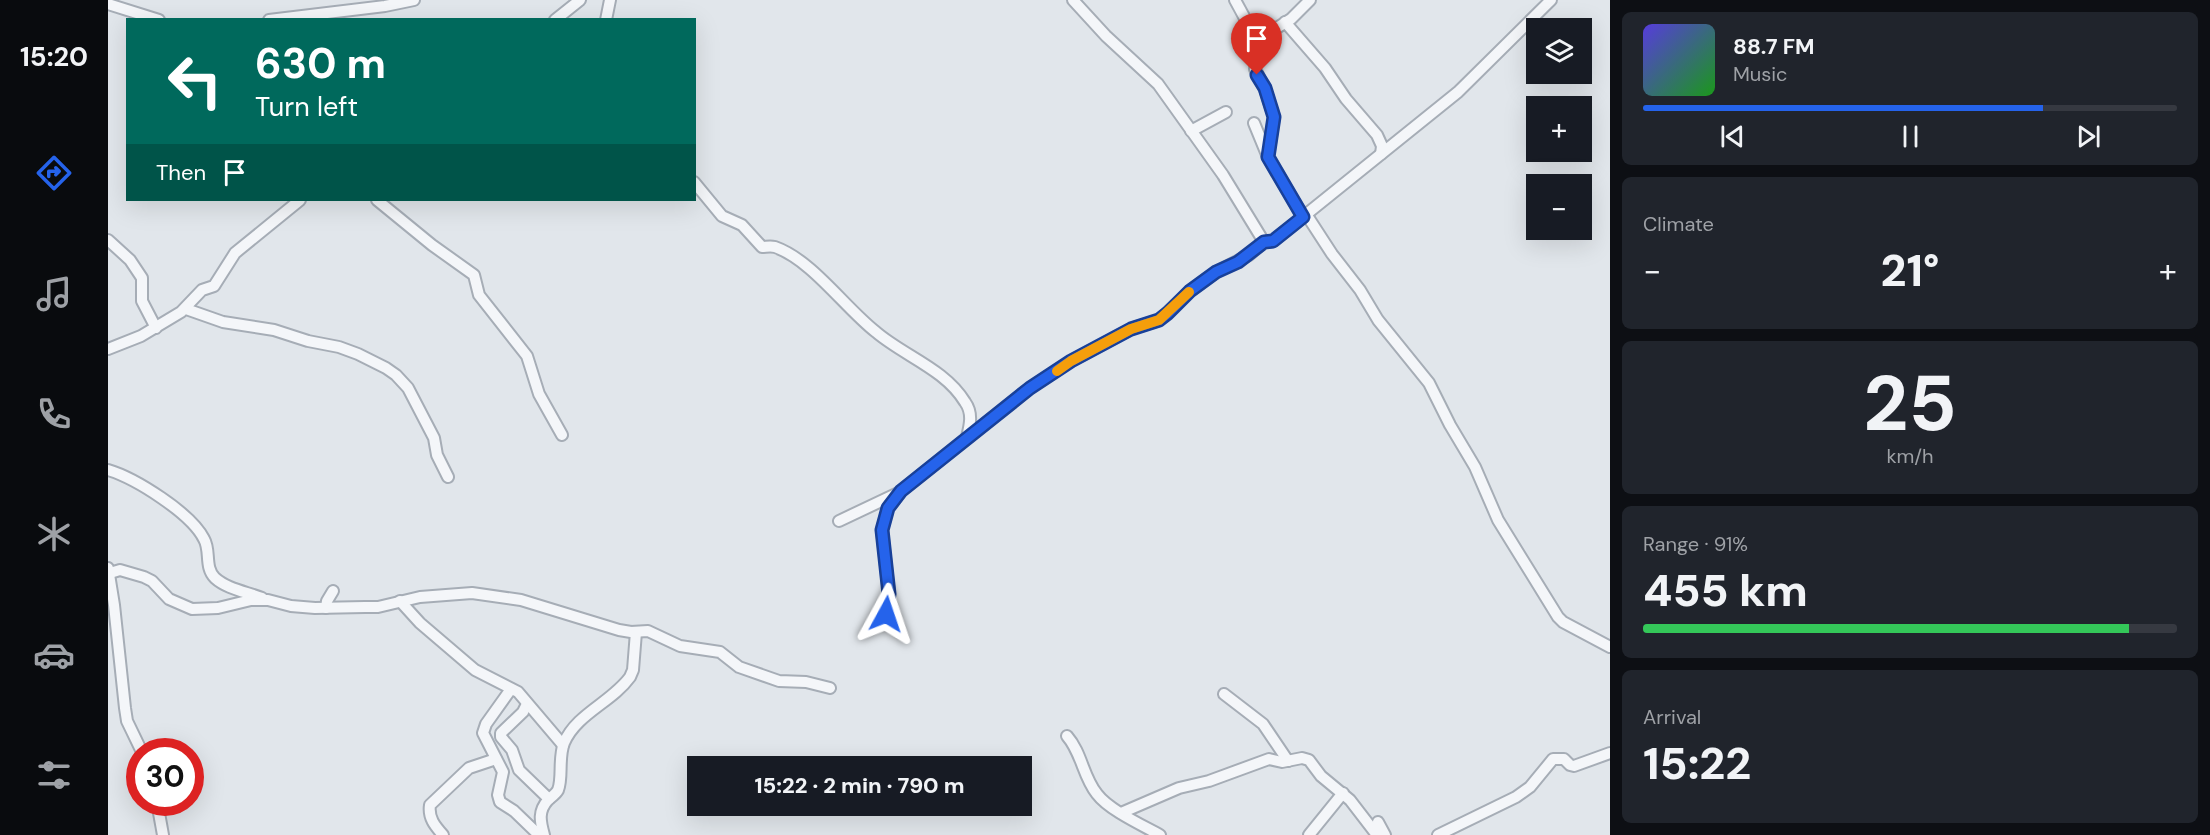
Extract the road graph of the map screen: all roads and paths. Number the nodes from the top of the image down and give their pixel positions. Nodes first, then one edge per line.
1 (414, 0) edge
2 (580, 0) edge
3 (610, 0) edge
4 (1073, 0) edge
5 (1235, 0) edge
6 (1310, 0) edge
7 (1551, 0) edge
8 (384, 3) edge
9 (108, 4) edge
10 (153, 18) edge
11 (283, 18) edge
12 (558, 18) edge
13 (606, 18) edge
14 (1285, 22) junction
15 (1256, 41) junction
16 (1226, 112) dead end
17 (1254, 123) dead end
18 (1191, 130) junction
19 (1381, 154) junction
20 (1268, 157) junction
21 (696, 184) edge
22 (299, 201) edge
23 (378, 201) edge
24 (1304, 215) junction
25 (108, 240) edge
26 (1264, 242) junction
27 (186, 309) junction
28 (156, 328) junction
29 (108, 349) edge
30 (561, 435) dead end
31 (968, 437) junction
32 (108, 470) edge
33 (448, 477) dead end
34 (901, 491) junction
35 (839, 521) dead end
36 (109, 570) edge
37 (333, 591) dead end
38 (268, 600) junction
39 (400, 601) junction
40 (326, 608) junction
41 (886, 614) dead end
42 (636, 632) junction
43 (1610, 646) edge
44 (830, 688) dead end
45 (511, 689) junction
46 (1224, 694) dead end
47 (527, 704) junction
48 (1067, 736) dead end
49 (136, 738) edge
50 (563, 745) junction
51 (1610, 753) edge
52 (496, 759) junction
53 (1288, 761) junction
54 (1342, 794) junction
55 (549, 799) junction
56 (1121, 813) junction
57 (160, 816) edge
58 (1378, 822) dead end
59 (163, 835) edge
60 (443, 835) edge
61 (543, 835) edge
62 (1160, 835) edge
63 (1309, 835) edge
64 (1377, 835) edge
65 (1385, 835) edge
66 (1438, 835) edge

1 - 8 street
2 - 12 street
3 - 13 street
4 - 18 street
5 - 15 street
6 - 14 street
7 - 19 street
8 - 11 street
9 - 10 street
14 - 15 street
14 - 19 street
15 - 20 street
16 - 18 street
17 - 20 street
18 - 26 street
19 - 24 street
20 - 24 street
21 - 31 street
22 - 27 street
23 - 30 street
24 - 26 street
24 - 43 street
25 - 28 street
26 - 31 street
27 - 28 street
27 - 33 street
28 - 29 street
31 - 34 street
32 - 38 street
34 - 35 street
34 - 41 street
36 - 38 street
36 - 49 street
37 - 40 street
38 - 40 street
39 - 40 street
39 - 42 street
39 - 45 street
42 - 44 street
42 - 50 street
45 - 47 street
45 - 52 street
46 - 53 street
47 - 50 street
47 - 55 street
48 - 56 street
50 - 55 street
51 - 66 street
52 - 60 street
52 - 61 street
53 - 54 street
53 - 56 street
54 - 63 street
54 - 64 street
55 - 61 street
56 - 62 street
57 - 59 street
58 - 65 street

